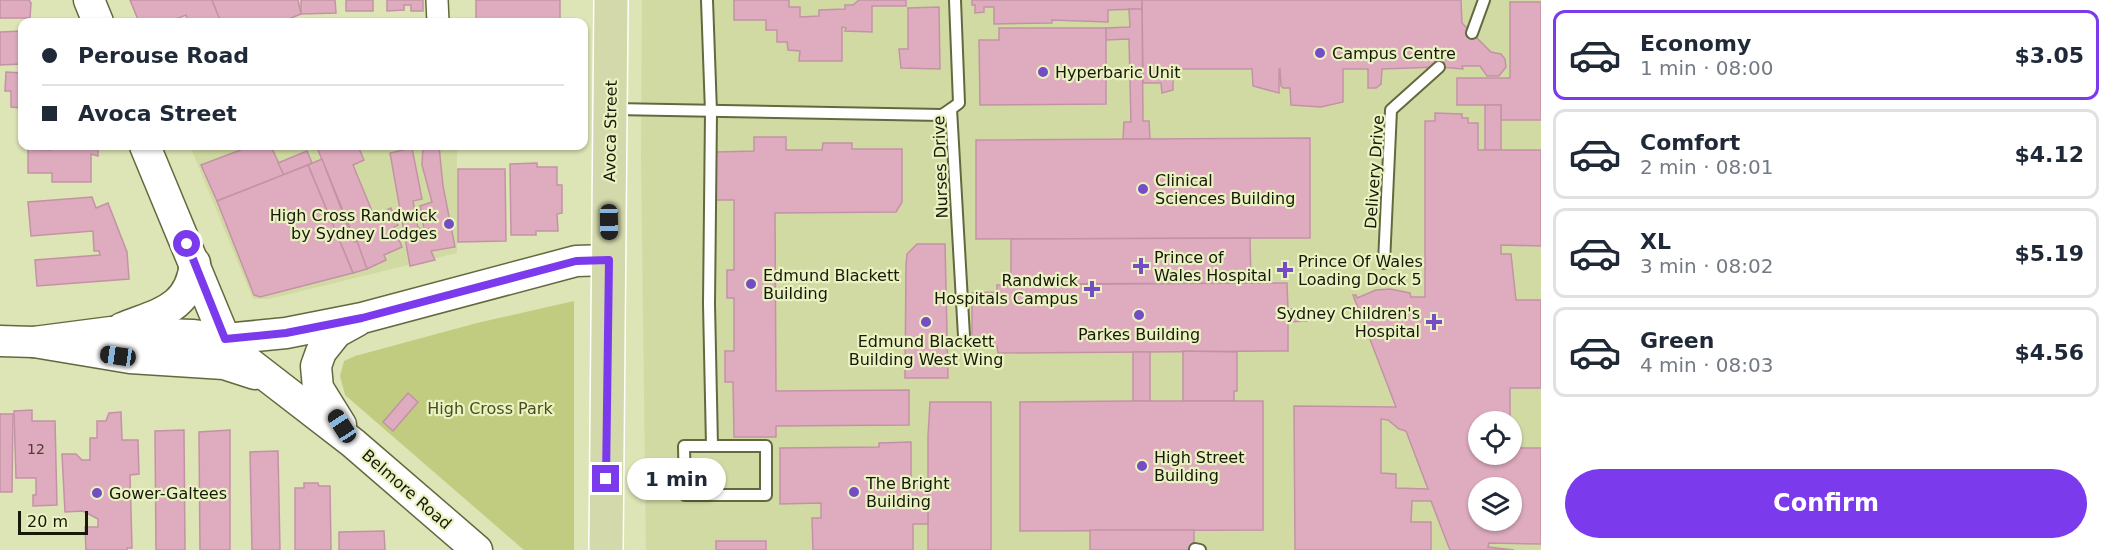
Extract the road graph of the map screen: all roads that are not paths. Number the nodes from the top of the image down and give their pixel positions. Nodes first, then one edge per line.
1 (89, 0) edge
2 (437, 0) edge
3 (611, 0) edge
4 (707, 0) edge
5 (955, 0) edge
6 (1484, 0) edge
7 (96, 18) edge
8 (438, 18) edge
9 (1472, 33) dead end
10 (1439, 67) dead end
11 (611, 109) junction
12 (951, 109) junction
13 (711, 111) junction
14 (147, 150) edge
15 (609, 260) junction
16 (195, 263) junction
17 (1384, 263) dead end
18 (362, 318) junction
19 (111, 332) junction
20 (964, 336) dead end
21 (225, 339) junction
22 (0, 341) edge
23 (34, 342) junction
24 (277, 385) junction
25 (353, 443) junction
26 (712, 446) junction
27 (1195, 549) edge
28 (477, 550) edge
29 (606, 550) edge
30 (1200, 550) edge

1 - 7 main road
2 - 8 street
3 - 11 main road, Avoca Street
4 - 13 lane
5 - 12 lane, Nurses Drive
6 - 9 lane
10 - 17 lane, Delivery Drive
11 - 13 lane
11 - 15 main road, Avoca Street
12 - 13 lane
12 - 20 lane, Nurses Drive
13 - 26 lane
14 - 16 main road
15 - 18 main road
15 - 29 main road, Avoca Street
16 - 19 main road
16 - 21 main road
18 - 21 main road
18 - 25 main road
19 - 21 main road
19 - 23 main road
21 - 24 main road, Belmore Road
22 - 23 main road
23 - 24 main road
24 - 25 main road, Belmore Road
25 - 28 main road, Belmore Road
26 - 26 lane
27 - 30 lane

